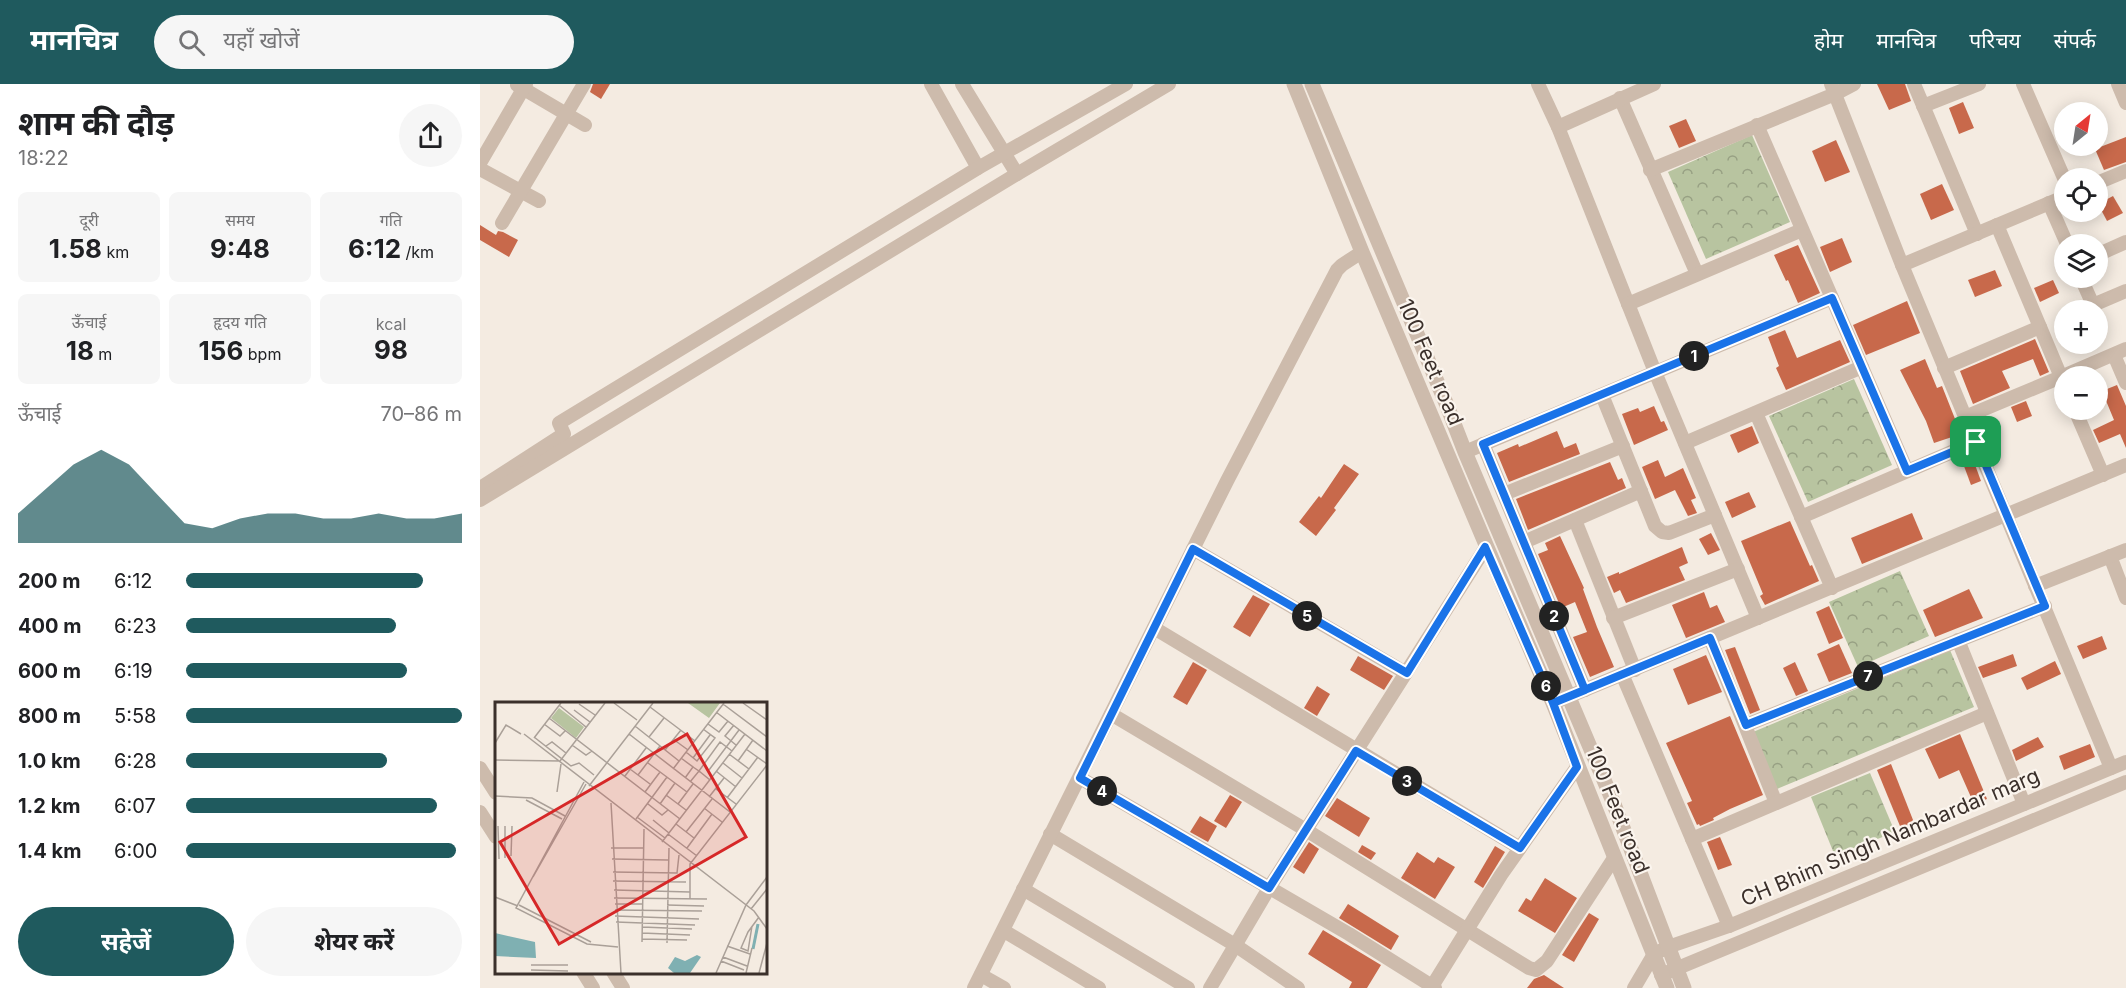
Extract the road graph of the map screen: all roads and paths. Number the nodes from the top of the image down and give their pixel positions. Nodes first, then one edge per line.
1 (584, 84) edge
2 (931, 84) edge
3 (962, 84) edge
4 (1126, 84) edge
5 (1169, 84) edge
6 (1294, 84) edge
7 (1312, 84) edge
8 (1538, 84) edge
9 (1654, 84) edge
10 (1854, 84) edge
11 (1914, 84) edge
12 (1979, 84) edge
13 (2023, 84) edge
14 (2118, 84) edge
15 (522, 86) edge
16 (1833, 89) edge
17 (1620, 99) junction
18 (2126, 103) edge
19 (1923, 106) junction
20 (567, 114) junction
21 (585, 125) dead end
22 (1757, 125) junction
23 (1558, 127) junction
24 (1004, 153) junction
25 (480, 163) edge
26 (480, 168) edge
27 (978, 168) junction
28 (2060, 168) edge
29 (1650, 170) junction
30 (2126, 171) edge
31 (1017, 174) junction
32 (2108, 178) edge
33 (520, 192) junction
34 (539, 201) dead end
35 (2054, 201) edge
36 (2049, 203) junction
37 (501, 223) dead end
38 (1997, 225) junction
39 (1802, 230) junction
40 (1977, 234) junction
41 (2063, 234) edge
42 (2126, 242) edge
43 (2108, 250) edge
44 (1362, 252) junction
45 (1902, 265) junction
46 (1697, 274) junction
47 (2085, 288) edge
48 (2126, 291) edge
49 (1832, 298) junction
50 (1628, 304) junction
51 (2040, 327) junction
52 (2120, 352) edge
53 (2057, 366) edge
54 (2092, 366) edge
55 (1862, 367) junction
56 (1944, 368) junction
57 (1655, 372) junction
58 (2126, 383) edge
59 (2054, 384) edge
60 (1602, 395) junction
61 (1756, 413) junction
62 (1965, 417) junction
63 (2079, 420) edge
64 (1976, 442) junction
65 (1685, 443) junction
66 (1483, 444) junction
67 (1623, 446) junction
68 (1465, 452) junction
69 (2126, 465) edge
70 (1907, 471) junction
71 (2103, 475) junction
72 (480, 488) edge
73 (1641, 491) junction
74 (1504, 494) junction
75 (480, 500) edge
76 (1715, 515) junction
77 (2006, 515) junction
78 (1801, 517) junction
79 (1575, 520) junction
80 (1524, 542) junction
81 (1485, 547) junction
82 (1193, 549) junction
83 (2126, 550) edge
84 (2109, 556) junction
85 (1738, 569) junction
86 (2036, 586) junction
87 (1832, 588) junction
88 (2126, 598) edge
89 (2045, 606) junction
90 (1613, 618) junction
91 (1758, 618) junction
92 (1154, 628) junction
93 (1710, 638) junction
94 (1958, 640) junction
95 (1628, 672) junction
96 (1407, 673) junction
97 (1585, 690) junction
98 (1568, 697) junction
99 (1553, 703) junction
100 (1987, 712) junction
101 (1111, 714) junction
102 (1746, 725) junction
103 (1356, 751) junction
104 (2126, 762) edge
105 (1577, 767) junction
106 (480, 768) edge
107 (2111, 768) junction
108 (1080, 778) junction
109 (2126, 782) edge
110 (495, 791) edge
111 (1776, 803) junction
112 (2024, 804) junction
113 (480, 812) edge
114 (1306, 830) junction
115 (1050, 834) junction
116 (495, 835) edge
117 (1692, 839) junction
118 (1520, 848) junction
119 (1614, 858) junction
120 (1269, 888) junction
121 (1023, 889) junction
122 (1729, 926) junction
123 (1466, 930) junction
124 (1004, 931) junction
125 (1235, 945) junction
126 (1668, 947) junction
127 (1654, 954) junction
128 (1676, 969) junction
129 (584, 973) edge
130 (613, 973) edge
131 (981, 975) junction
132 (1664, 982) edge
133 (1433, 987) edge
134 (593, 988) edge
135 (623, 988) edge
136 (974, 988) edge
137 (1004, 988) edge
138 (1099, 988) edge
139 (1188, 988) edge
140 (1210, 988) edge
141 (1298, 988) edge
142 (1634, 988) edge
143 (1684, 988) edge

1 - 20 street
2 - 27 street
3 - 24 street
4 - 24 street
5 - 31 street
6 - 44 street, 100 Feet road
7 - 68 street, 100 Feet road
8 - 23 street
9 - 17 street
10 - 16 street
11 - 19 street
12 - 19 street
13 - 28 street
14 - 18 street
15 - 20 street
15 - 25 street
16 - 22 street
16 - 45 street
17 - 23 street
17 - 29 street
19 - 40 street
20 - 21 street
20 - 33 street
22 - 29 street
22 - 39 street
23 - 50 street
24 - 27 street
24 - 31 street
26 - 33 street
27 - 72 street
29 - 46 street
30 - 32 street
31 - 75 street
33 - 34 street
33 - 37 street
35 - 36 street
36 - 38 street
36 - 41 street
38 - 40 street
38 - 51 street
39 - 46 street
39 - 49 street
40 - 45 street
42 - 43 street
44 - 81 street, 100 Feet road
44 - 82 street
45 - 56 street
46 - 50 street
47 - 48 street
49 - 55 street
49 - 57 street
50 - 57 street
51 - 53 street
51 - 56 street
52 - 54 street
52 - 58 street
55 - 61 street
55 - 70 street
56 - 62 street
57 - 60 street
57 - 65 street
59 - 62 street
60 - 66 street
60 - 67 street
61 - 65 street
61 - 78 street
62 - 64 street
63 - 71 street
64 - 70 street
64 - 77 street
65 - 76 street
66 - 68 street
66 - 74 street
67 - 73 street
67 - 74 street
68 - 98 street, 100 Feet road
69 - 71 street
70 - 78 street
71 - 77 street
73 - 76 street
73 - 79 street
74 - 80 street
76 - 85 street
77 - 86 street
77 - 87 street
78 - 87 street
79 - 80 street
79 - 90 street
80 - 97 street
81 - 96 street
81 - 99 street, 100 Feet road
82 - 92 street
82 - 96 street
83 - 84 street
84 - 86 street
84 - 88 street
85 - 90 street
85 - 91 street
86 - 89 street
87 - 91 street
89 - 94 street
89 - 107 street
90 - 95 street
91 - 93 street
92 - 101 street
92 - 103 street
93 - 95 street
93 - 102 street
94 - 100 street
94 - 102 street
95 - 97 street
95 - 117 street
96 - 103 street
97 - 98 street
98 - 99 street
98 - 126 street, 100 Feet road
99 - 105 street, 100 Feet road
100 - 111 street
100 - 112 street
101 - 108 street
101 - 114 street
102 - 111 street
103 - 114 street
103 - 118 street
104 - 107 street, CH Bhim Singh Nambardar marg
105 - 118 street
105 - 119 street, 100 Feet road
106 - 110 street
107 - 112 street, CH Bhim Singh Nambardar marg
108 - 115 street
108 - 120 street
109 - 128 street, CH Bhim Singh Nambardar marg
111 - 117 street
112 - 122 street, CH Bhim Singh Nambardar marg
113 - 116 street
114 - 120 street
114 - 123 street
115 - 121 street
115 - 125 street
117 - 122 street
118 - 123 street
119 - 123 street
119 - 127 street, 100 Feet road
120 - 125 street
120 - 133 street
121 - 124 street
121 - 139 street
122 - 126 street, CH Bhim Singh Nambardar marg
123 - 133 street
124 - 131 street
124 - 138 street
125 - 140 street
125 - 141 street
126 - 127 street, CH Bhim Singh Nambardar marg
126 - 128 street, 100 Feet road
127 - 132 street, 100 Feet road
127 - 142 street
128 - 132 street, CH Bhim Singh Nambardar marg
128 - 143 street, 100 Feet road
129 - 134 street
130 - 135 street
131 - 136 street
131 - 137 street

